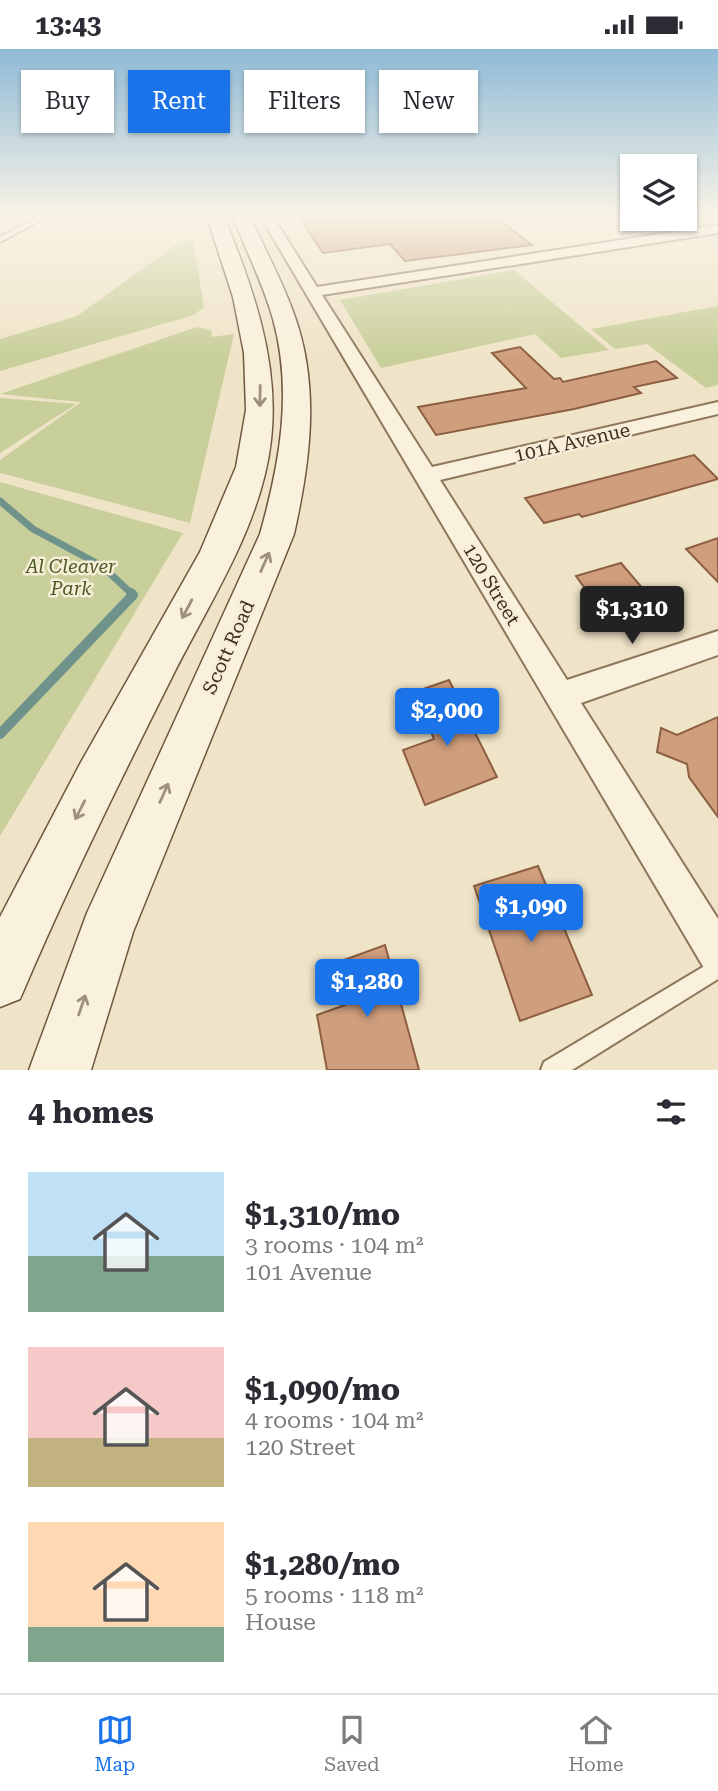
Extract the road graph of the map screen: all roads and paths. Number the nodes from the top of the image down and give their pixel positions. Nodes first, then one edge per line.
1 (244, 262) edge
2 (257, 262) edge
3 (270, 262) edge
4 (512, 262) edge
5 (274, 308) junction
6 (718, 408) edge
7 (426, 476) junction
8 (718, 643) edge
9 (561, 696) junction
10 (718, 954) edge
11 (718, 968) edge
12 (0, 979) edge
13 (60, 1070) edge
14 (552, 1070) edge

1 - 5 main road, Scott Road
2 - 5 main road, Scott Road
3 - 5 street, 120 Street
4 - 5 street
5 - 7 street, 120 Street
5 -> 12 main road, Scott Road
13 -> 5 main road, Scott Road
6 - 7 street, 101A Avenue
7 - 9 street, 120 Street
8 - 9 street
9 - 10 street, 120 Street
11 - 14 lane

